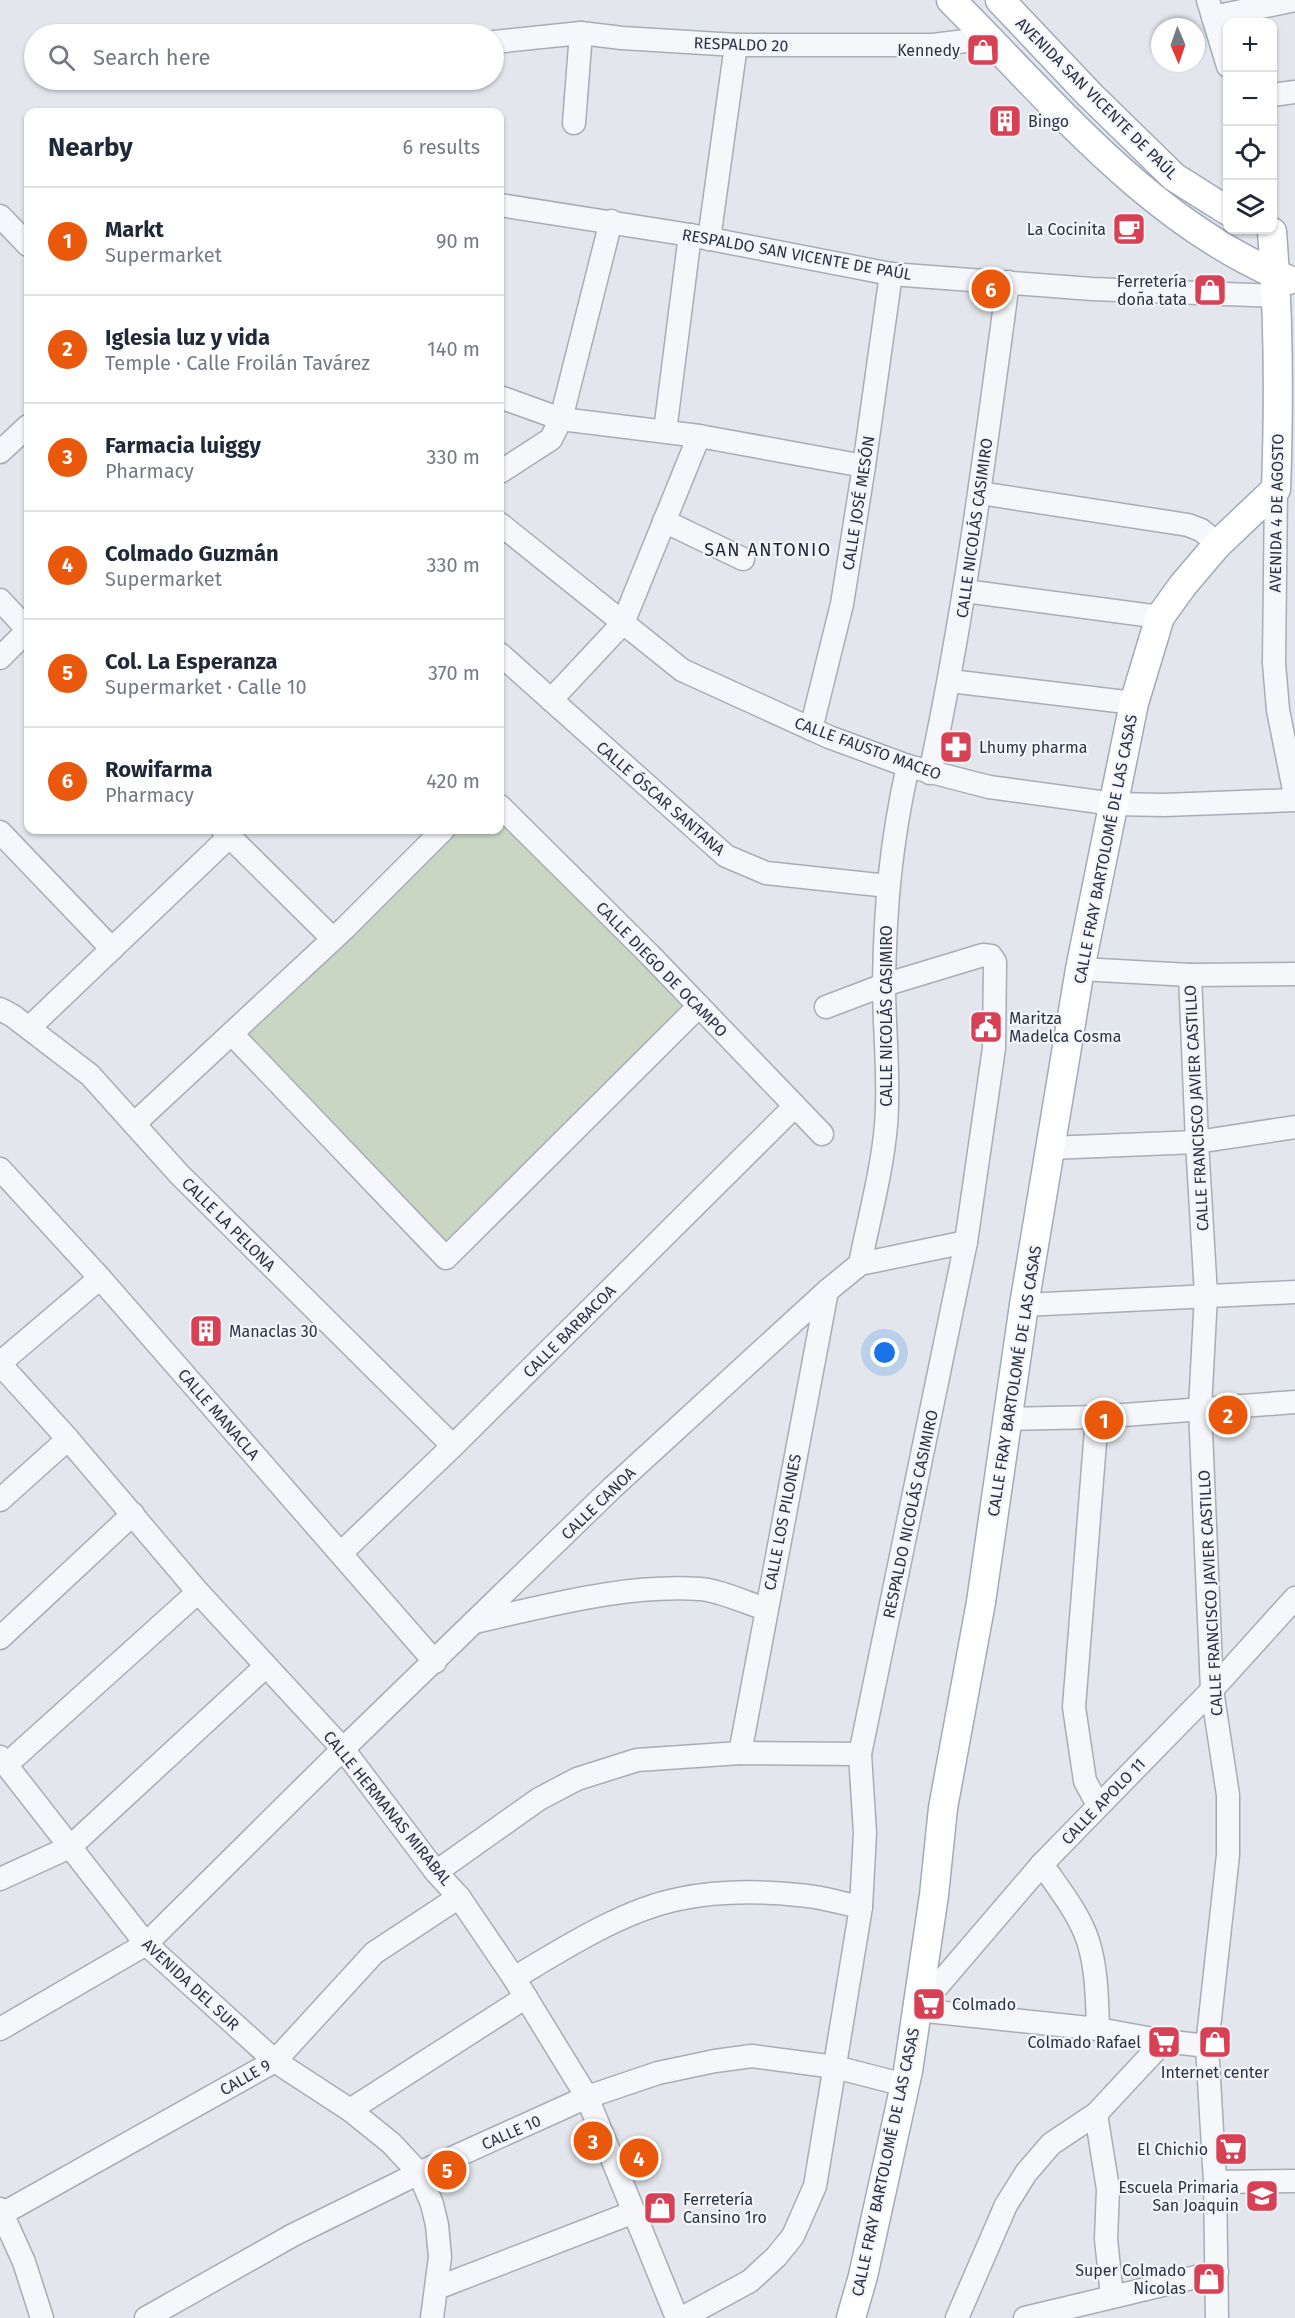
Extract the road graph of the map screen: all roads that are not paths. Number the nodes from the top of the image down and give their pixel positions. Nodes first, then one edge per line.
1 (951, 0) edge
2 (1000, 0) edge
3 (1295, 0) edge
4 (1210, 9) edge
5 (580, 33) junction
6 (990, 38) junction
7 (504, 41) edge
8 (736, 45) junction
9 (1223, 53) edge
10 (1295, 92) edge
11 (1277, 94) edge
12 (574, 123) dead end
13 (504, 206) edge
14 (1223, 208) edge
15 (0, 216) edge
16 (610, 221) junction
17 (1276, 234) edge
18 (699, 237) junction
19 (24, 241) edge
20 (891, 274) junction
21 (1008, 282) junction
22 (1282, 284) edge
23 (504, 398) edge
24 (1287, 411) edge
25 (561, 418) junction
26 (24, 430) edge
27 (665, 431) junction
28 (699, 436) junction
29 (0, 452) edge
30 (864, 466) junction
31 (504, 469) edge
32 (980, 493) junction
33 (1282, 501) edge
34 (664, 521) junction
35 (504, 527) edge
36 (1218, 544) junction
37 (743, 559) dead end
38 (965, 591) junction
39 (0, 600) edge
40 (1160, 617) junction
41 (623, 623) junction
42 (24, 626) edge
43 (24, 634) edge
44 (0, 658) edge
45 (504, 658) edge
46 (950, 681) junction
47 (551, 700) junction
48 (1134, 703) junction
49 (811, 729) junction
50 (908, 766) junction
51 (930, 773) junction
52 (1295, 795) edge
53 (1295, 800) edge
54 (1114, 804) junction
55 (504, 810) edge
56 (0, 832) edge
57 (226, 834) edge
58 (228, 834) edge
59 (439, 834) edge
60 (888, 886) junction
61 (333, 939) junction
62 (112, 949) junction
63 (1080, 969) junction
64 (1295, 974) edge
65 (1190, 975) junction
66 (884, 985) junction
67 (699, 1006) junction
68 (826, 1007) dead end
69 (0, 1009) edge
70 (29, 1028) junction
71 (232, 1035) junction
72 (795, 1106) junction
73 (134, 1124) junction
74 (1295, 1127) edge
75 (822, 1134) dead end
76 (1197, 1142) junction
77 (1050, 1148) junction
78 (0, 1169) edge
79 (966, 1242) junction
80 (860, 1264) junction
81 (100, 1278) junction
82 (827, 1291) junction
83 (1295, 1292) edge
84 (1206, 1295) junction
85 (1024, 1305) junction
86 (0, 1364) edge
87 (1295, 1402) edge
88 (1200, 1408) junction
89 (1097, 1417) junction
90 (1008, 1419) junction
91 (68, 1439) junction
92 (453, 1446) junction
93 (0, 1500) edge
94 (133, 1514) junction
95 (341, 1553) junction
96 (198, 1592) junction
97 (1295, 1598) edge
98 (766, 1609) junction
99 (474, 1622) junction
100 (0, 1638) edge
101 (435, 1662) junction
102 (266, 1666) junction
103 (1212, 1690) junction
104 (343, 1749) junction
105 (740, 1753) junction
106 (860, 1754) junction
107 (3, 1761) edge
108 (1098, 1805) junction
109 (70, 1846) junction
110 (1042, 1864) junction
111 (436, 1872) junction
112 (0, 1879) edge
113 (459, 1897) junction
114 (861, 1907) junction
115 (146, 1944) junction
116 (520, 1988) junction
117 (917, 2010) junction
118 (0, 2029) edge
119 (1098, 2029) junction
120 (1164, 2042) junction
121 (1207, 2046) junction
122 (275, 2061) junction
123 (835, 2067) junction
124 (905, 2085) junction
125 (587, 2097) junction
126 (350, 2110) junction
127 (1096, 2114) junction
128 (419, 2173) junction
129 (1295, 2181) edge
130 (1215, 2182) junction
131 (1, 2212) edge
132 (634, 2212) junction
133 (1217, 2272) junction
134 (437, 2288) junction
135 (1112, 2296) junction
136 (42, 2318) edge
137 (146, 2318) edge
138 (432, 2318) edge
139 (676, 2318) edge
140 (682, 2318) edge
141 (851, 2318) edge
142 (957, 2318) edge
143 (1025, 2318) edge
144 (1217, 2318) edge

1 - 6 main road, AVENIDA SAN VICENTE DE PAÚL
2 - 14 main road, AVENIDA SAN VICENTE DE PAÚL
3 - 4 street
4 - 9 street
5 - 7 street, RESPALDO 20
5 - 8 street, RESPALDO 20
5 - 12 street
6 - 8 street, RESPALDO 20
6 - 22 main road, AVENIDA SAN VICENTE DE PAÚL
8 - 18 street
10 - 11 street
13 - 16 street, RESPALDO SAN VICENTE DE PAÚL
15 - 19 street
16 - 18 street, RESPALDO SAN VICENTE DE PAÚL
16 - 25 street
17 - 22 main road, AVENIDA 4 DE AGOSTO
18 - 20 street, RESPALDO SAN VICENTE DE PAÚL
18 - 27 street
20 - 21 street, RESPALDO SAN VICENTE DE PAÚL
20 - 30 street, CALLE JOSÉ MESÓN
21 - 22 street, RESPALDO SAN VICENTE DE PAÚL
21 - 32 street, CALLE NICOLÁS CASIMIRO
22 - 24 main road, AVENIDA 4 DE AGOSTO
23 - 25 street
24 - 33 main road, AVENIDA 4 DE AGOSTO
25 - 27 street
25 - 31 street
26 - 29 street
27 - 28 street
28 - 30 street
28 - 34 street
30 - 49 street, CALLE JOSÉ MESÓN
32 - 36 street
32 - 38 street, CALLE NICOLÁS CASIMIRO
33 - 36 main road, CALLE FRAY BARTOLOMÉ DE LAS CASAS
33 - 52 street, AVENIDA 4 DE AGOSTO
34 - 37 street
34 - 41 street
35 - 41 street, CALLE FAUSTO MACEO
36 - 40 main road, CALLE FRAY BARTOLOMÉ DE LAS CASAS
38 - 40 street
38 - 46 street, CALLE NICOLÁS CASIMIRO
39 - 42 street
40 - 48 main road, CALLE FRAY BARTOLOMÉ DE LAS CASAS
41 - 47 street
41 - 49 street, CALLE FAUSTO MACEO
43 - 44 street
45 - 47 street, CALLE ÓSCAR SANTANA
46 - 48 street
46 - 51 street, CALLE NICOLÁS CASIMIRO
47 - 60 street, CALLE ÓSCAR SANTANA
48 - 54 main road, CALLE FRAY BARTOLOMÉ DE LAS CASAS
49 - 50 street, CALLE FAUSTO MACEO
50 - 51 street, CALLE FAUSTO MACEO
50 - 60 street, CALLE NICOLÁS CASIMIRO
51 - 54 street, CALLE FAUSTO MACEO
53 - 54 street, CALLE FAUSTO MACEO
54 - 63 main road, CALLE FRAY BARTOLOMÉ DE LAS CASAS
55 - 67 street, CALLE DIEGO DE OCAMPO
56 - 62 street
57 - 62 street
58 - 61 street
59 - 61 street
60 - 66 street, CALLE NICOLÁS CASIMIRO
61 - 71 street
62 - 70 street
63 - 65 street
63 - 77 main road, CALLE FRAY BARTOLOMÉ DE LAS CASAS
64 - 65 street
65 - 76 street, CALLE FRANCISCO JAVIER CASTILLO
66 - 68 street
66 - 79 street, RESPALDO NICOLÁS CASIMIRO
66 - 80 street, CALLE NICOLÁS CASIMIRO
67 - 71 street
67 - 72 street, CALLE DIEGO DE OCAMPO
69 - 70 street, CALLE LA PELONA
70 - 73 street, CALLE LA PELONA
71 - 73 street
72 - 75 street, CALLE DIEGO DE OCAMPO
72 - 92 street, CALLE BARBACOA
73 - 92 street, CALLE LA PELONA
74 - 76 street
76 - 77 street
76 - 84 street, CALLE FRANCISCO JAVIER CASTILLO
77 - 85 main road, CALLE FRAY BARTOLOMÉ DE LAS CASAS
78 - 81 street, CALLE MANACLA
79 - 80 street
79 - 106 street, RESPALDO NICOLÁS CASIMIRO
80 - 82 street, CALLE CANOA
81 - 86 street
81 - 95 street, CALLE MANACLA
82 - 98 street, CALLE LOS PILONES
82 - 99 street, CALLE CANOA
83 - 84 street
84 - 85 street
84 - 88 street, CALLE FRANCISCO JAVIER CASTILLO
85 - 90 main road, CALLE FRAY BARTOLOMÉ DE LAS CASAS
86 - 91 street, CALLE HERMANAS MIRABAL
87 - 88 street
88 - 89 street
88 - 103 street, CALLE FRANCISCO JAVIER CASTILLO
89 - 90 street
89 - 108 street
90 - 117 main road, CALLE FRAY BARTOLOMÉ DE LAS CASAS
91 - 93 street
91 - 94 street, CALLE HERMANAS MIRABAL
92 - 95 street, CALLE BARBACOA
94 - 96 street, CALLE HERMANAS MIRABAL
94 - 100 street
95 - 101 street, CALLE MANACLA
96 - 102 street, CALLE HERMANAS MIRABAL
96 - 107 street
97 - 103 street, CALLE APOLO 11
98 - 99 street
98 - 105 street, CALLE LOS PILONES
99 - 101 street, CALLE CANOA
101 - 104 street, CALLE CANOA
102 - 104 street, CALLE HERMANAS MIRABAL
102 - 109 street
103 - 108 street, CALLE APOLO 11
103 - 121 street, CALLE FRANCISCO JAVIER CASTILLO
104 - 111 street, CALLE HERMANAS MIRABAL
104 - 115 street, CALLE CANOA
105 - 106 street
105 - 111 street
106 - 114 street, RESPALDO NICOLÁS CASIMIRO
107 - 109 street, AVENIDA DEL SUR
108 - 110 street, CALLE APOLO 11
109 - 112 street
109 - 115 street, AVENIDA DEL SUR
110 - 117 street, CALLE APOLO 11
110 - 119 street
111 - 113 street, CALLE HERMANAS MIRABAL
113 - 116 street, CALLE HERMANAS MIRABAL
113 - 122 street, CALLE 9
114 - 116 street
114 - 123 street, RESPALDO NICOLÁS CASIMIRO
115 - 118 street, CALLE CANOA
115 - 122 street, AVENIDA DEL SUR
116 - 125 street, CALLE HERMANAS MIRABAL
116 - 126 street
117 - 119 street
117 - 124 main road, CALLE FRAY BARTOLOMÉ DE LAS CASAS
119 - 120 street
120 - 121 street
120 - 127 street
121 - 130 street, CALLE FRANCISCO JAVIER CASTILLO
122 - 126 street, AVENIDA DEL SUR
122 - 131 street, CALLE 9
123 - 124 street, CALLE 10
123 - 125 street, CALLE 10
123 - 140 street, RESPALDO NICOLÁS CASIMIRO
124 - 141 main road, CALLE FRAY BARTOLOMÉ DE LAS CASAS
125 - 128 street, CALLE 10
125 - 132 street, CALLE HERMANAS MIRABAL
126 - 128 street, AVENIDA DEL SUR
127 - 135 street
127 - 142 street
128 - 134 street
128 - 137 street, CALLE 10
129 - 130 street
130 - 133 street, CALLE FRANCISCO JAVIER CASTILLO
131 - 136 street
132 - 134 street
132 - 139 street, CALLE HERMANAS MIRABAL
133 - 135 street
133 - 144 street, CALLE FRANCISCO JAVIER CASTILLO
134 - 138 street
135 - 143 street

